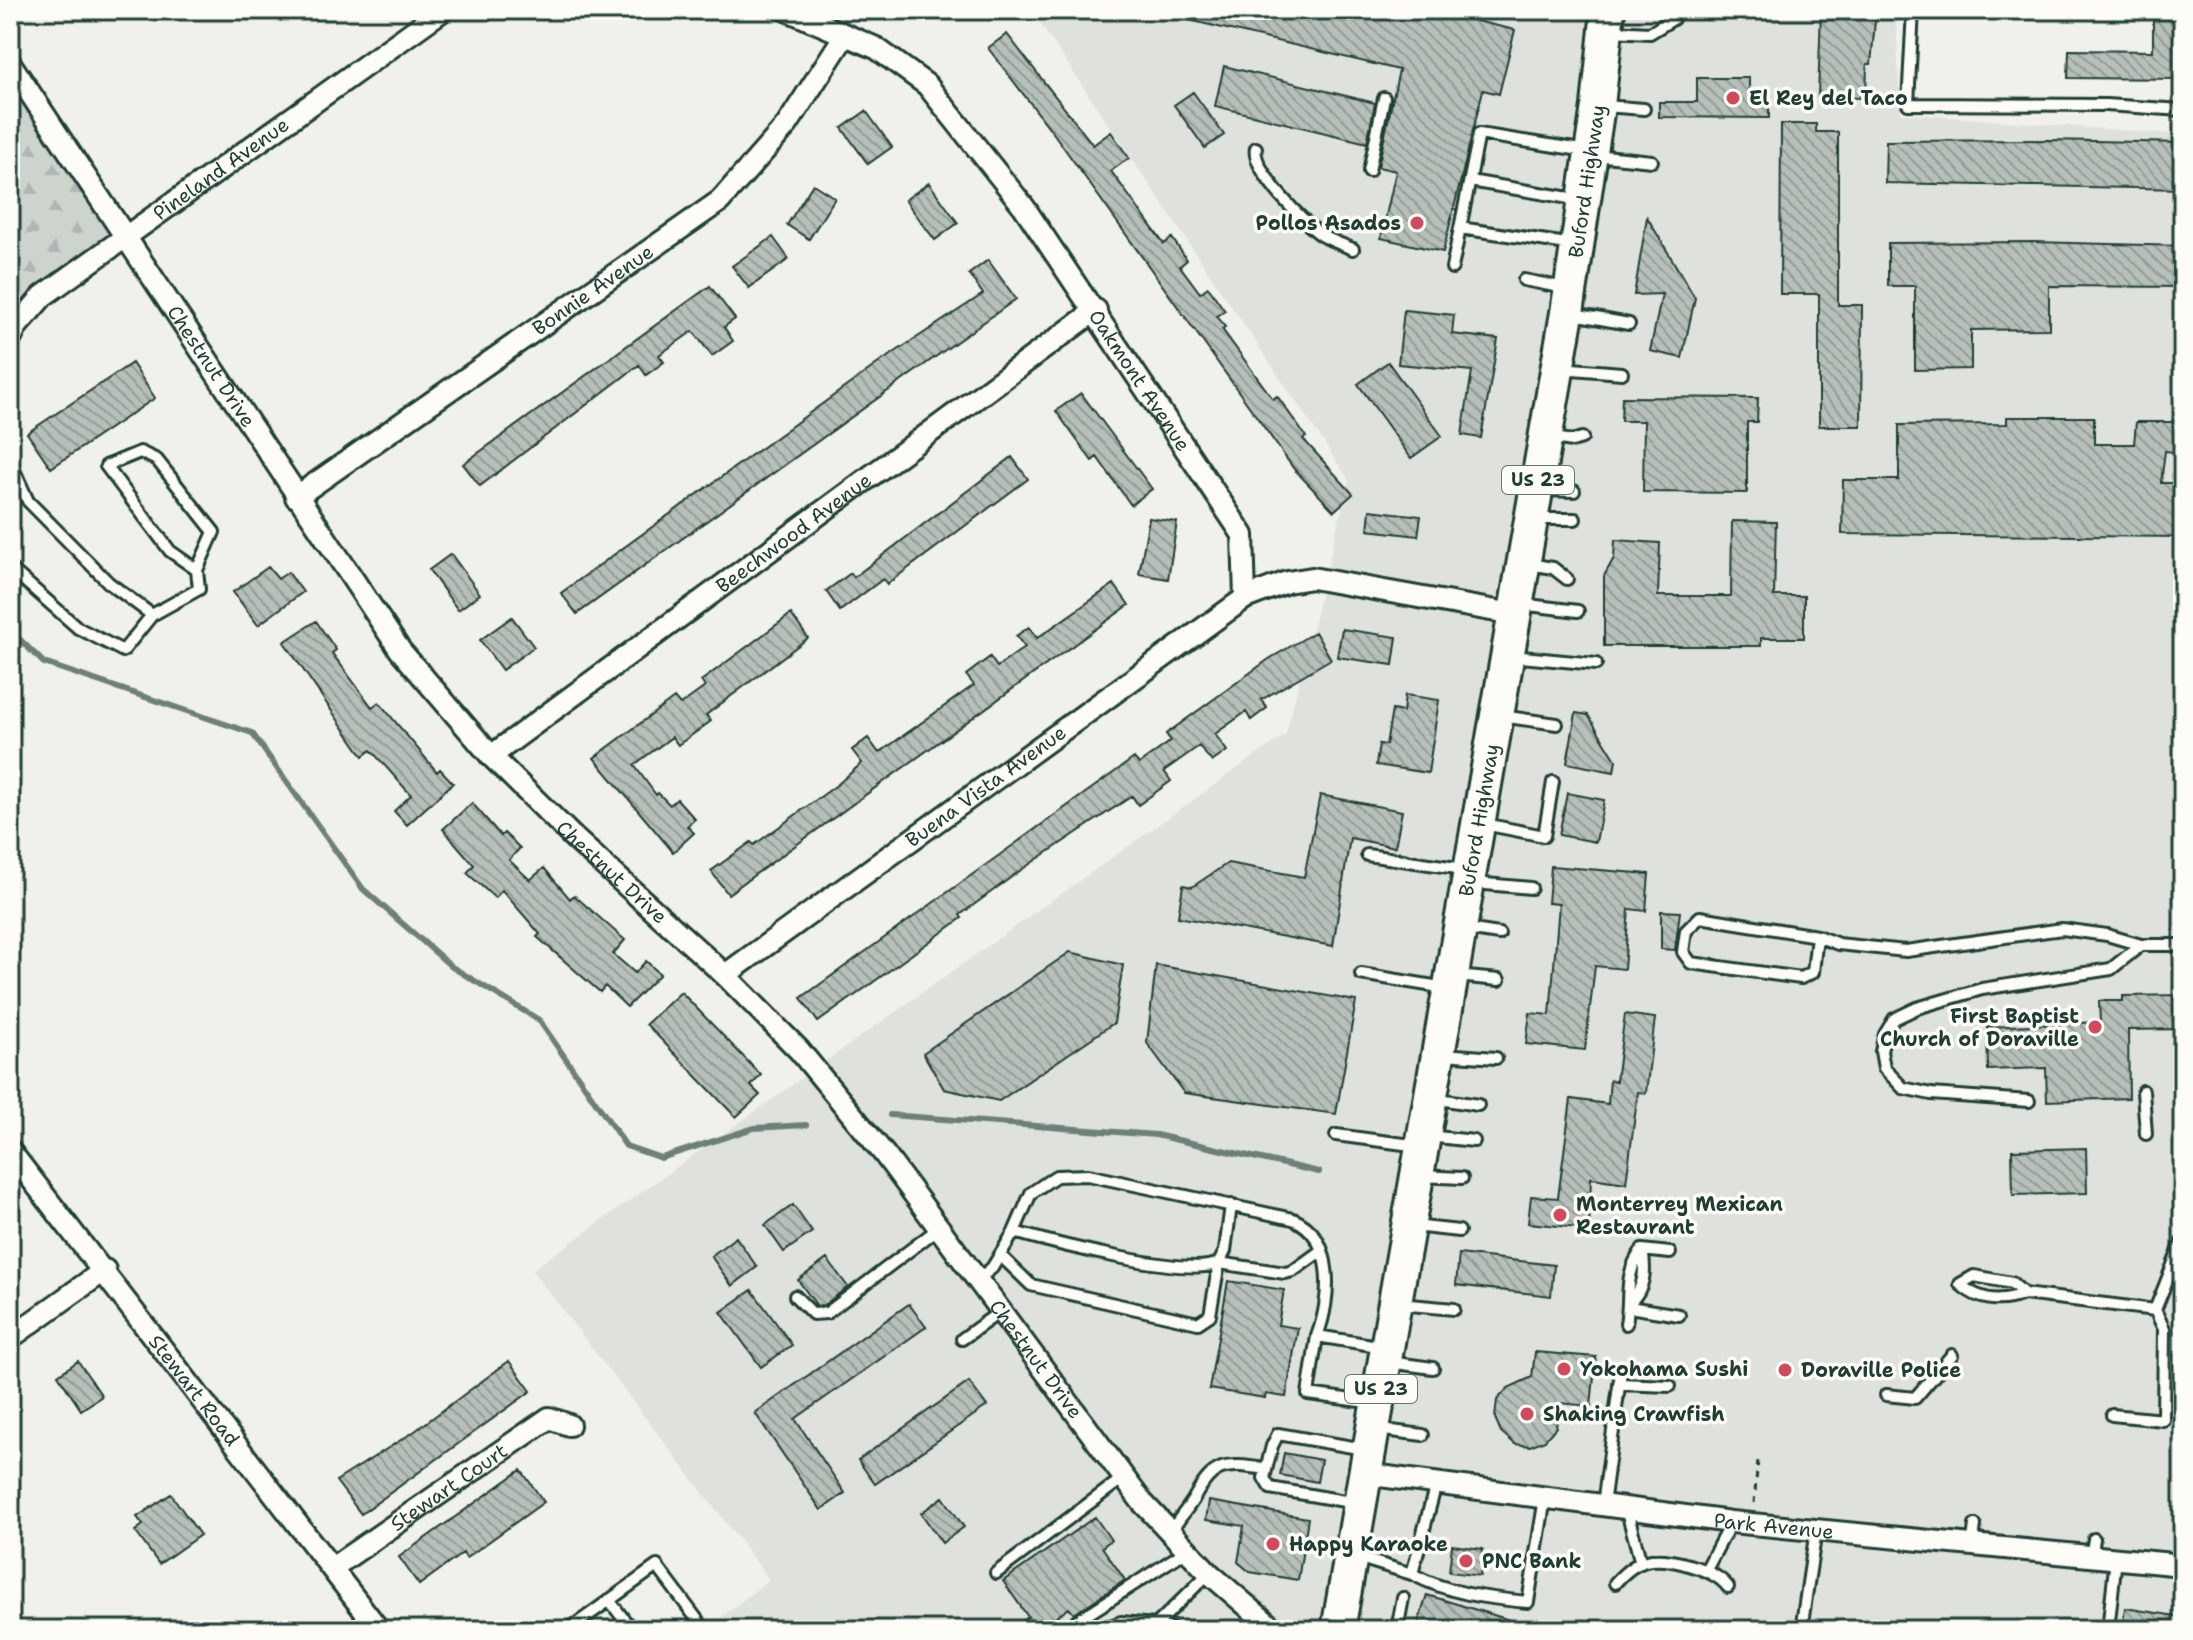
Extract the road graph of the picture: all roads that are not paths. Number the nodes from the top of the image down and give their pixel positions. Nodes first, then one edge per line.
1 (443, 10) edge
2 (787, 10) edge
3 (1913, 10) edge
4 (1673, 19) dead end
5 (1607, 20) edge
6 (845, 35) junction
7 (10, 63) edge
8 (1384, 98) dead end
9 (1598, 106) junction
10 (1644, 109) dead end
11 (2183, 110) edge
12 (1256, 148) dead end
13 (1590, 153) junction
14 (1652, 161) dead end
15 (1369, 171) dead end
16 (1470, 181) junction
17 (1583, 200) junction
18 (1460, 228) junction
19 (125, 236) junction
20 (1576, 246) junction
21 (1353, 249) dead end
22 (1452, 268) dead end
23 (1524, 280) dead end
24 (1569, 301) junction
25 (1096, 310) junction
26 (1629, 324) dead end
27 (10, 340) edge
28 (1558, 368) junction
29 (1622, 373) dead end
30 (1546, 436) junction
31 (1582, 438) dead end
32 (10, 461) edge
33 (1574, 491) dead end
34 (296, 497) junction
35 (1533, 505) junction
36 (1575, 519) dead end
37 (1522, 563) junction
38 (10, 568) edge
39 (197, 570) junction
40 (1567, 579) dead end
41 (1245, 598) junction
42 (1514, 609) junction
43 (1578, 611) dead end
44 (152, 615) junction
45 (1505, 656) junction
46 (1596, 664) dead end
47 (1495, 716) junction
48 (1557, 724) dead end
49 (491, 756) junction
50 (1553, 782) dead end
51 (1478, 823) junction
52 (1367, 855) dead end
53 (1469, 876) junction
54 (1531, 888) dead end
55 (1460, 929) junction
56 (1499, 934) dead end
57 (1817, 936) junction
58 (2141, 945) junction
59 (2183, 945) edge
60 (1361, 974) dead end
61 (725, 975) junction
62 (1499, 980) dead end
63 (1453, 982) junction
64 (1441, 1054) junction
65 (1496, 1058) dead end
66 (2143, 1091) dead end
67 (1432, 1098) junction
68 (2029, 1101) dead end
69 (1478, 1105) dead end
70 (2146, 1134) dead end
71 (1336, 1135) dead end
72 (1474, 1141) dead end
73 (10, 1151) edge
74 (1424, 1153) junction
75 (1462, 1178) dead end
76 (1231, 1205) junction
77 (1411, 1225) junction
78 (939, 1228) junction
79 (1459, 1231) dead end
80 (1014, 1232) junction
81 (2183, 1240) edge
82 (1322, 1250) junction
83 (1670, 1253) dead end
84 (1000, 1255) junction
85 (1219, 1263) junction
86 (105, 1270) junction
87 (977, 1280) junction
88 (2024, 1294) junction
89 (795, 1296) dead end
90 (1397, 1304) junction
91 (1630, 1305) junction
92 (1454, 1309) dead end
93 (2155, 1310) junction
94 (1001, 1311) junction
95 (1679, 1315) dead end
96 (1626, 1324) dead end
97 (1317, 1336) junction
98 (10, 1338) edge
99 (962, 1339) dead end
100 (1387, 1355) junction
101 (1952, 1355) dead end
102 (1433, 1368) dead end
103 (1621, 1371) dead end
104 (1619, 1384) junction
105 (1670, 1386) dead end
106 (1886, 1395) dead end
107 (2112, 1415) dead end
108 (569, 1425) dead end
109 (1423, 1435) dead end
110 (1369, 1452) junction
111 (1266, 1469) junction
112 (1123, 1478) junction
113 (1436, 1484) junction
114 (1545, 1498) junction
115 (1603, 1505) junction
116 (1626, 1508) junction
117 (1731, 1522) junction
118 (1975, 1525) dead end
119 (1816, 1530) junction
120 (1170, 1534) junction
121 (1972, 1547) junction
122 (1186, 1551) junction
123 (1351, 1556) junction
124 (2116, 1558) junction
125 (1641, 1563) junction
126 (2183, 1565) edge
127 (332, 1568) junction
128 (1706, 1570) junction
129 (996, 1573) dead end
130 (1209, 1573) junction
131 (1412, 1574) junction
132 (1615, 1583) dead end
133 (1728, 1587) dead end
134 (1403, 1598) dead end
135 (609, 1600) junction
136 (1156, 1625) junction
137 (379, 1630) edge
138 (568, 1630) edge
139 (632, 1630) edge
140 (705, 1630) edge
141 (1063, 1630) edge
142 (1100, 1630) edge
143 (1176, 1630) edge
144 (1275, 1630) edge
145 (1338, 1630) edge
146 (1397, 1630) edge
147 (1801, 1630) edge
148 (2108, 1630) edge

1 - 19 street, Pineland Avenue
2 - 6 street, Oakmont Avenue
3 - 11 lane
4 - 5 lane
5 - 9 main road, Buford Highway / US 23
6 - 25 street, Oakmont Avenue
6 - 34 street, Bonnie Avenue
7 - 19 street, Chestnut Drive
8 - 15 lane
9 - 10 lane
9 - 13 main road, Buford Highway / US 23
12 - 21 lane
13 - 14 lane
13 - 16 lane
13 - 17 main road, Buford Highway / US 23
16 - 17 lane
16 - 18 lane
17 - 20 main road, Buford Highway / US 23
18 - 20 lane
18 - 22 lane
19 - 27 street, Pineland Avenue
19 - 34 street, Chestnut Drive
20 - 24 main road, Buford Highway / US 23
23 - 24 lane
24 - 26 lane
24 - 28 main road, Buford Highway / US 23
25 - 41 street, Oakmont Avenue
25 - 49 street, Beechwood Avenue
28 - 29 lane
28 - 30 main road, Buford Highway / US 23
30 - 31 lane
30 - 35 main road, Buford Highway / US 23
32 - 44 lane
33 - 35 lane
34 - 49 street, Chestnut Drive
35 - 36 lane
35 - 37 main road, Buford Highway / US 23
37 - 40 lane
37 - 42 main road, Buford Highway / US 23
38 - 44 lane
39 - 39 lane
39 - 44 lane
41 - 42 street
41 - 61 street, Buena Vista Avenue
42 - 43 lane
42 - 45 main road, Buford Highway / US 23
45 - 46 lane
45 - 47 main road, Buford Highway / US 23
47 - 48 lane
47 - 51 main road, Buford Highway / US 23
49 - 61 street, Chestnut Drive
50 - 51 lane
51 - 53 main road, Buford Highway / US 23
52 - 53 lane
53 - 54 lane
53 - 55 main road, Buford Highway / US 23
55 - 56 lane
55 - 63 main road, Buford Highway / US 23
57 - 57 lane
57 - 58 lane
58 - 59 lane
58 - 68 lane
60 - 63 lane
61 - 78 street, Chestnut Drive
62 - 63 lane
63 - 64 main road, Buford Highway / US 23
64 - 65 lane
64 - 67 main road, Buford Highway / US 23
66 - 70 lane
67 - 69 lane
67 - 74 main road, Buford Highway / US 23
71 - 74 lane
72 - 74 lane
73 - 86 street, Stewart Road
74 - 75 lane
74 - 77 main road, Buford Highway / US 23
76 - 80 lane
76 - 82 lane
76 - 85 lane
77 - 79 lane
77 - 90 main road, Buford Highway / US 23
78 - 87 street, Chestnut Drive
78 - 89 lane
80 - 84 lane
80 - 85 lane
81 - 93 lane
82 - 85 lane
82 - 97 lane
83 - 91 lane
84 - 85 lane
84 - 87 lane
86 - 98 street
86 - 127 street, Stewart Road
87 - 94 street, Chestnut Drive
88 - 88 lane
88 - 93 lane
90 - 92 lane
90 - 100 main road, Buford Highway / US 23
91 - 95 lane
91 - 96 lane
93 - 107 lane
94 - 99 lane
94 - 112 street, Chestnut Drive
97 - 100 lane
97 - 110 lane
100 - 102 lane
100 - 110 main road, Buford Highway / US 23
101 - 106 lane
103 - 104 lane
104 - 105 lane
104 - 115 lane
108 - 127 street, Stewart Court
109 - 110 lane
110 - 111 lane
110 - 111 lane
110 - 113 street, Park Avenue
110 - 123 main road, Buford Highway / US 23
111 - 120 lane
112 - 120 street, Chestnut Drive
112 - 129 lane
113 - 114 street, Park Avenue
113 - 131 lane
114 - 115 street, Park Avenue
114 - 131 lane
115 - 116 street, Park Avenue
116 - 117 street, Park Avenue
116 - 125 lane
117 - 119 street, Park Avenue
117 - 128 lane
118 - 121 lane
119 - 121 street, Park Avenue
119 - 147 lane
120 - 122 street, Chestnut Drive
121 - 124 street, Park Avenue
122 - 130 street, Chestnut Drive
122 - 141 lane
123 - 131 lane
123 - 145 main road, Buford Highway / US 23
124 - 126 street, Park Avenue
124 - 148 lane
125 - 128 lane
125 - 132 lane
127 - 137 street, Stewart Road
128 - 133 lane
130 - 136 lane
130 - 144 street, Chestnut Drive
134 - 146 lane
135 - 138 lane
135 - 139 lane
135 - 140 lane
136 - 142 lane
136 - 143 lane

